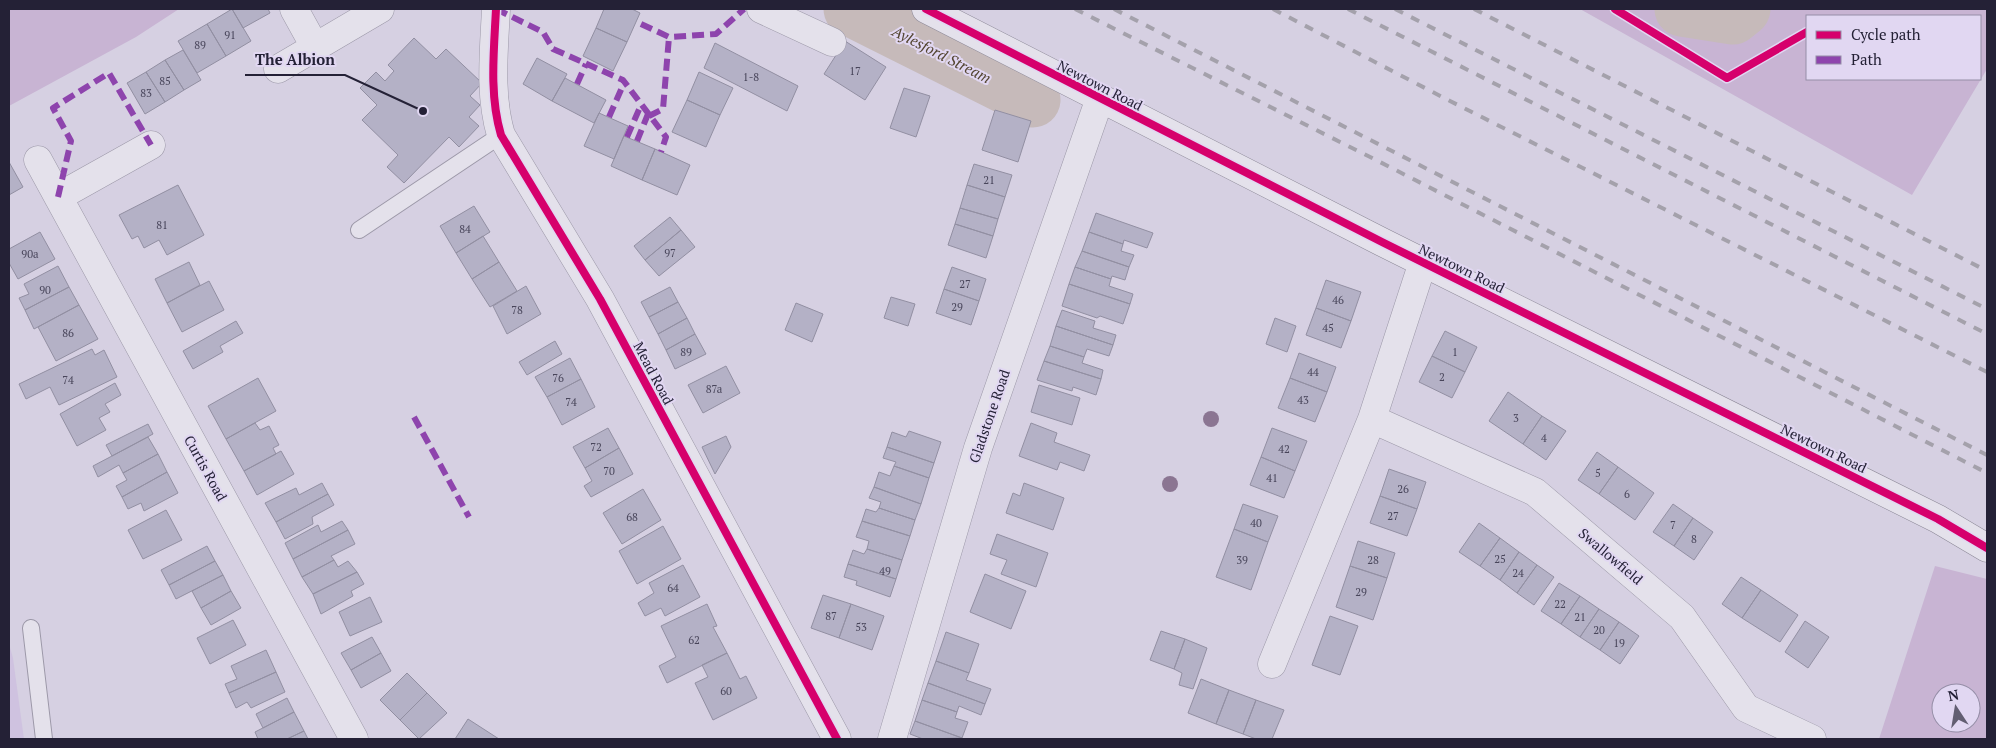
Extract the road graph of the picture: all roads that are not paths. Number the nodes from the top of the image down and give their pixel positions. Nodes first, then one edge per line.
1 (294, 9) edge
2 (380, 9) edge
3 (496, 9) edge
4 (761, 9) edge
5 (926, 9) edge
6 (832, 42) dead end
7 (315, 47) junction
8 (278, 69) dead end
9 (1092, 94) junction
10 (501, 135) junction
11 (151, 144) dead end
12 (38, 160) dead end
13 (58, 197) junction
14 (358, 230) dead end
15 (1423, 262) junction
16 (1372, 419) junction
17 (1987, 548) edge
18 (31, 628) dead end
19 (1272, 664) dead end
20 (44, 739) edge
21 (354, 739) edge
22 (837, 739) edge
23 (892, 739) edge
24 (1812, 739) edge

1 - 7 street
2 - 7 street
3 - 10 street, Mead Road
4 - 6 street
5 - 9 street, Newtown Road
7 - 8 street
9 - 15 street, Newtown Road
9 - 23 street, Gladstone Road
10 - 14 lane
10 - 22 street, Mead Road
11 - 13 street
12 - 13 street, Curtis Road
13 - 21 street, Curtis Road
15 - 16 street
15 - 17 street, Newtown Road
16 - 19 street
16 - 24 street, Swallowfield
18 - 20 lane

